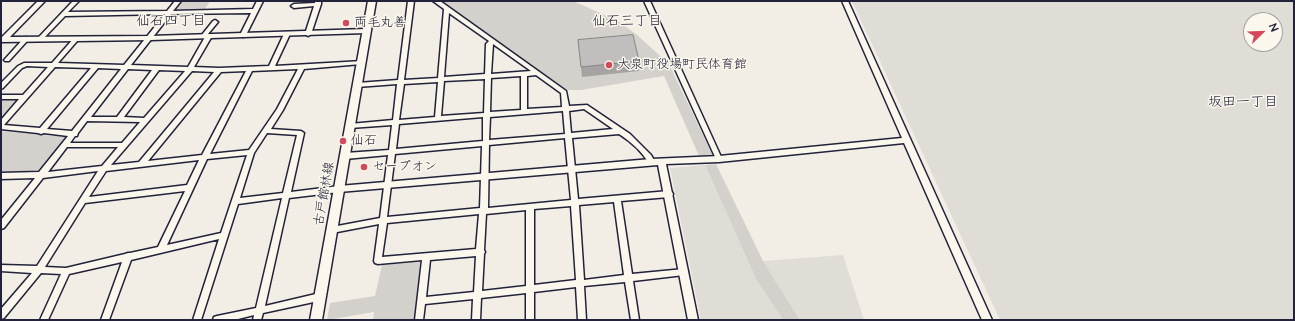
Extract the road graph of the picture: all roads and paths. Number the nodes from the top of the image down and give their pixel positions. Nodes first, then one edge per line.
1 (42, 1) edge
2 (76, 1) edge
3 (178, 1) edge
4 (260, 1) edge
5 (372, 1) edge
6 (411, 1) edge
7 (436, 1) edge
8 (647, 1) edge
9 (845, 1) edge
10 (318, 2) edge
11 (294, 6) dead end
12 (447, 8) junction
13 (255, 11) junction
14 (170, 13) junction
15 (64, 14) junction
16 (215, 22) dead end
17 (366, 31) junction
18 (287, 34) junction
19 (308, 34) junction
20 (243, 35) junction
21 (207, 36) junction
22 (151, 38) junction
23 (26, 39) junction
24 (40, 39) junction
25 (76, 39) junction
26 (2, 41) edge
27 (493, 41) junction
28 (7, 60) dead end
29 (361, 62) junction
30 (53, 64) junction
31 (96, 66) junction
32 (128, 66) junction
33 (157, 68) junction
34 (271, 68) junction
35 (302, 68) junction
36 (190, 69) junction
37 (250, 69) junction
38 (219, 70) junction
39 (537, 73) junction
40 (524, 74) junction
41 (488, 76) junction
42 (441, 79) junction
43 (400, 82) junction
44 (357, 85) junction
45 (1, 87) edge
46 (1, 97) edge
47 (25, 97) junction
48 (566, 108) junction
49 (524, 111) junction
50 (487, 114) junction
51 (438, 118) junction
52 (87, 119) junction
53 (119, 120) junction
54 (145, 120) junction
55 (395, 122) junction
56 (1, 126) edge
57 (350, 126) junction
58 (267, 131) junction
59 (621, 131) junction
60 (41, 132) junction
61 (75, 134) junction
62 (568, 137) junction
63 (907, 140) junction
64 (486, 144) junction
65 (66, 145) junction
66 (123, 145) junction
67 (392, 151) junction
68 (251, 152) junction
69 (345, 156) junction
70 (204, 158) junction
71 (720, 159) junction
72 (651, 162) junction
73 (662, 162) junction
74 (141, 164) junction
75 (103, 169) junction
76 (572, 169) junction
77 (1, 176) edge
78 (42, 176) junction
79 (485, 176) junction
80 (388, 185) junction
81 (189, 188) junction
82 (339, 189) junction
83 (669, 194) junction
84 (286, 196) junction
85 (617, 199) junction
86 (82, 201) junction
87 (236, 201) junction
88 (575, 203) junction
89 (530, 207) junction
90 (483, 211) junction
91 (384, 220) junction
92 (1, 226) edge
93 (332, 230) junction
94 (225, 235) junction
95 (161, 249) junction
96 (480, 252) junction
97 (128, 256) junction
98 (426, 257) junction
99 (1, 268) edge
100 (39, 270) junction
101 (66, 271) junction
102 (684, 272) junction
103 (629, 278) junction
104 (579, 284) junction
105 (529, 289) junction
106 (478, 295) junction
107 (320, 297) junction
108 (421, 301) junction
109 (259, 310) junction
110 (1, 315) edge
111 (44, 320) edge
112 (105, 320) edge
113 (196, 320) edge
114 (217, 320) edge
115 (257, 320) edge
116 (316, 320) edge
117 (419, 320) edge
118 (476, 320) edge
119 (530, 320) edge
120 (582, 320) edge
121 (635, 320) edge
122 (693, 320) edge
123 (987, 320) edge

1 - 26 street
2 - 15 street
3 - 14 street
4 - 13 street
5 - 17 main road, 古戸館林線
6 - 43 street
7 - 12 street
8 - 71 street
9 - 63 street
10 - 11 street
10 - 19 street
12 - 27 street
12 - 42 street
13 - 14 street
13 - 20 street
14 - 15 street
14 - 22 street
15 - 24 street
16 - 21 street
17 - 19 street
17 - 29 main road, 古戸館林線
18 - 19 street
18 - 20 street
18 - 34 street
20 - 21 street
21 - 22 street
21 - 36 street
22 - 25 street
22 - 32 street
23 - 24 street
23 - 26 street
23 - 28 street
24 - 25 street
25 - 30 street
27 - 39 street
27 - 41 street
29 - 35 street
29 - 44 main road, 古戸館林線
30 - 31 street
30 - 45 street
30 - 47 street
31 - 32 street
31 - 60 street
32 - 33 street
32 - 52 street
33 - 36 street
33 - 53 street
34 - 35 street
34 - 37 street
35 - 58 street
36 - 38 street
36 - 54 street
37 - 38 street
37 - 70 street
38 - 74 street
39 - 40 street
39 - 48 street
40 - 41 street
40 - 49 street
41 - 42 street
41 - 50 street
42 - 43 street
42 - 51 street
43 - 44 street
43 - 55 street
44 - 57 main road, 古戸館林線
46 - 47 street
47 - 56 street
48 - 49 street
48 - 59 street
48 - 62 street
49 - 50 street
50 - 51 street
50 - 64 street
51 - 55 street
52 - 53 street
52 - 61 street
53 - 54 street
54 - 66 street
55 - 57 street
55 - 67 street
56 - 60 street
57 - 69 main road, 古戸館林線
58 - 68 street
58 - 84 street
59 - 62 street
59 - 72 street
60 - 61 street
61 - 65 street
62 - 64 street
62 - 76 street
63 - 71 street
63 - 123 street
64 - 67 street
64 - 79 street
65 - 66 street
65 - 78 street
66 - 75 street
67 - 69 street
67 - 80 street
68 - 70 street
68 - 87 street
69 - 82 main road, 古戸館林線
70 - 74 street
70 - 81 street
71 - 73 street
72 - 73 street
72 - 76 street
73 - 83 street
74 - 75 street
75 - 78 street
75 - 86 street
76 - 79 street
76 - 88 street
77 - 78 street
78 - 92 street
79 - 80 street
79 - 90 street
80 - 82 street
80 - 91 street
81 - 86 street
81 - 95 street
82 - 84 street
82 - 93 main road, 古戸館林線
83 - 85 street
83 - 102 street
84 - 87 street
84 - 109 street
85 - 88 street
85 - 103 street
86 - 100 street
87 - 94 street
88 - 89 street
88 - 104 street
89 - 90 street
89 - 105 street
90 - 91 street
90 - 96 street
91 - 93 street
91 - 98 street
93 - 107 main road, 古戸館林線
94 - 95 street
94 - 113 street
95 - 97 street
96 - 98 street
96 - 106 street
97 - 101 street
97 - 112 street
98 - 108 street
99 - 100 street
100 - 101 street
100 - 110 street
101 - 111 street
102 - 103 street
102 - 122 street
103 - 104 street
103 - 121 street
104 - 105 street
104 - 120 street
105 - 106 street
105 - 119 street
106 - 108 street
106 - 118 street
107 - 109 street
107 - 116 main road, 古戸館林線
108 - 117 street
109 - 114 street
109 - 115 street

